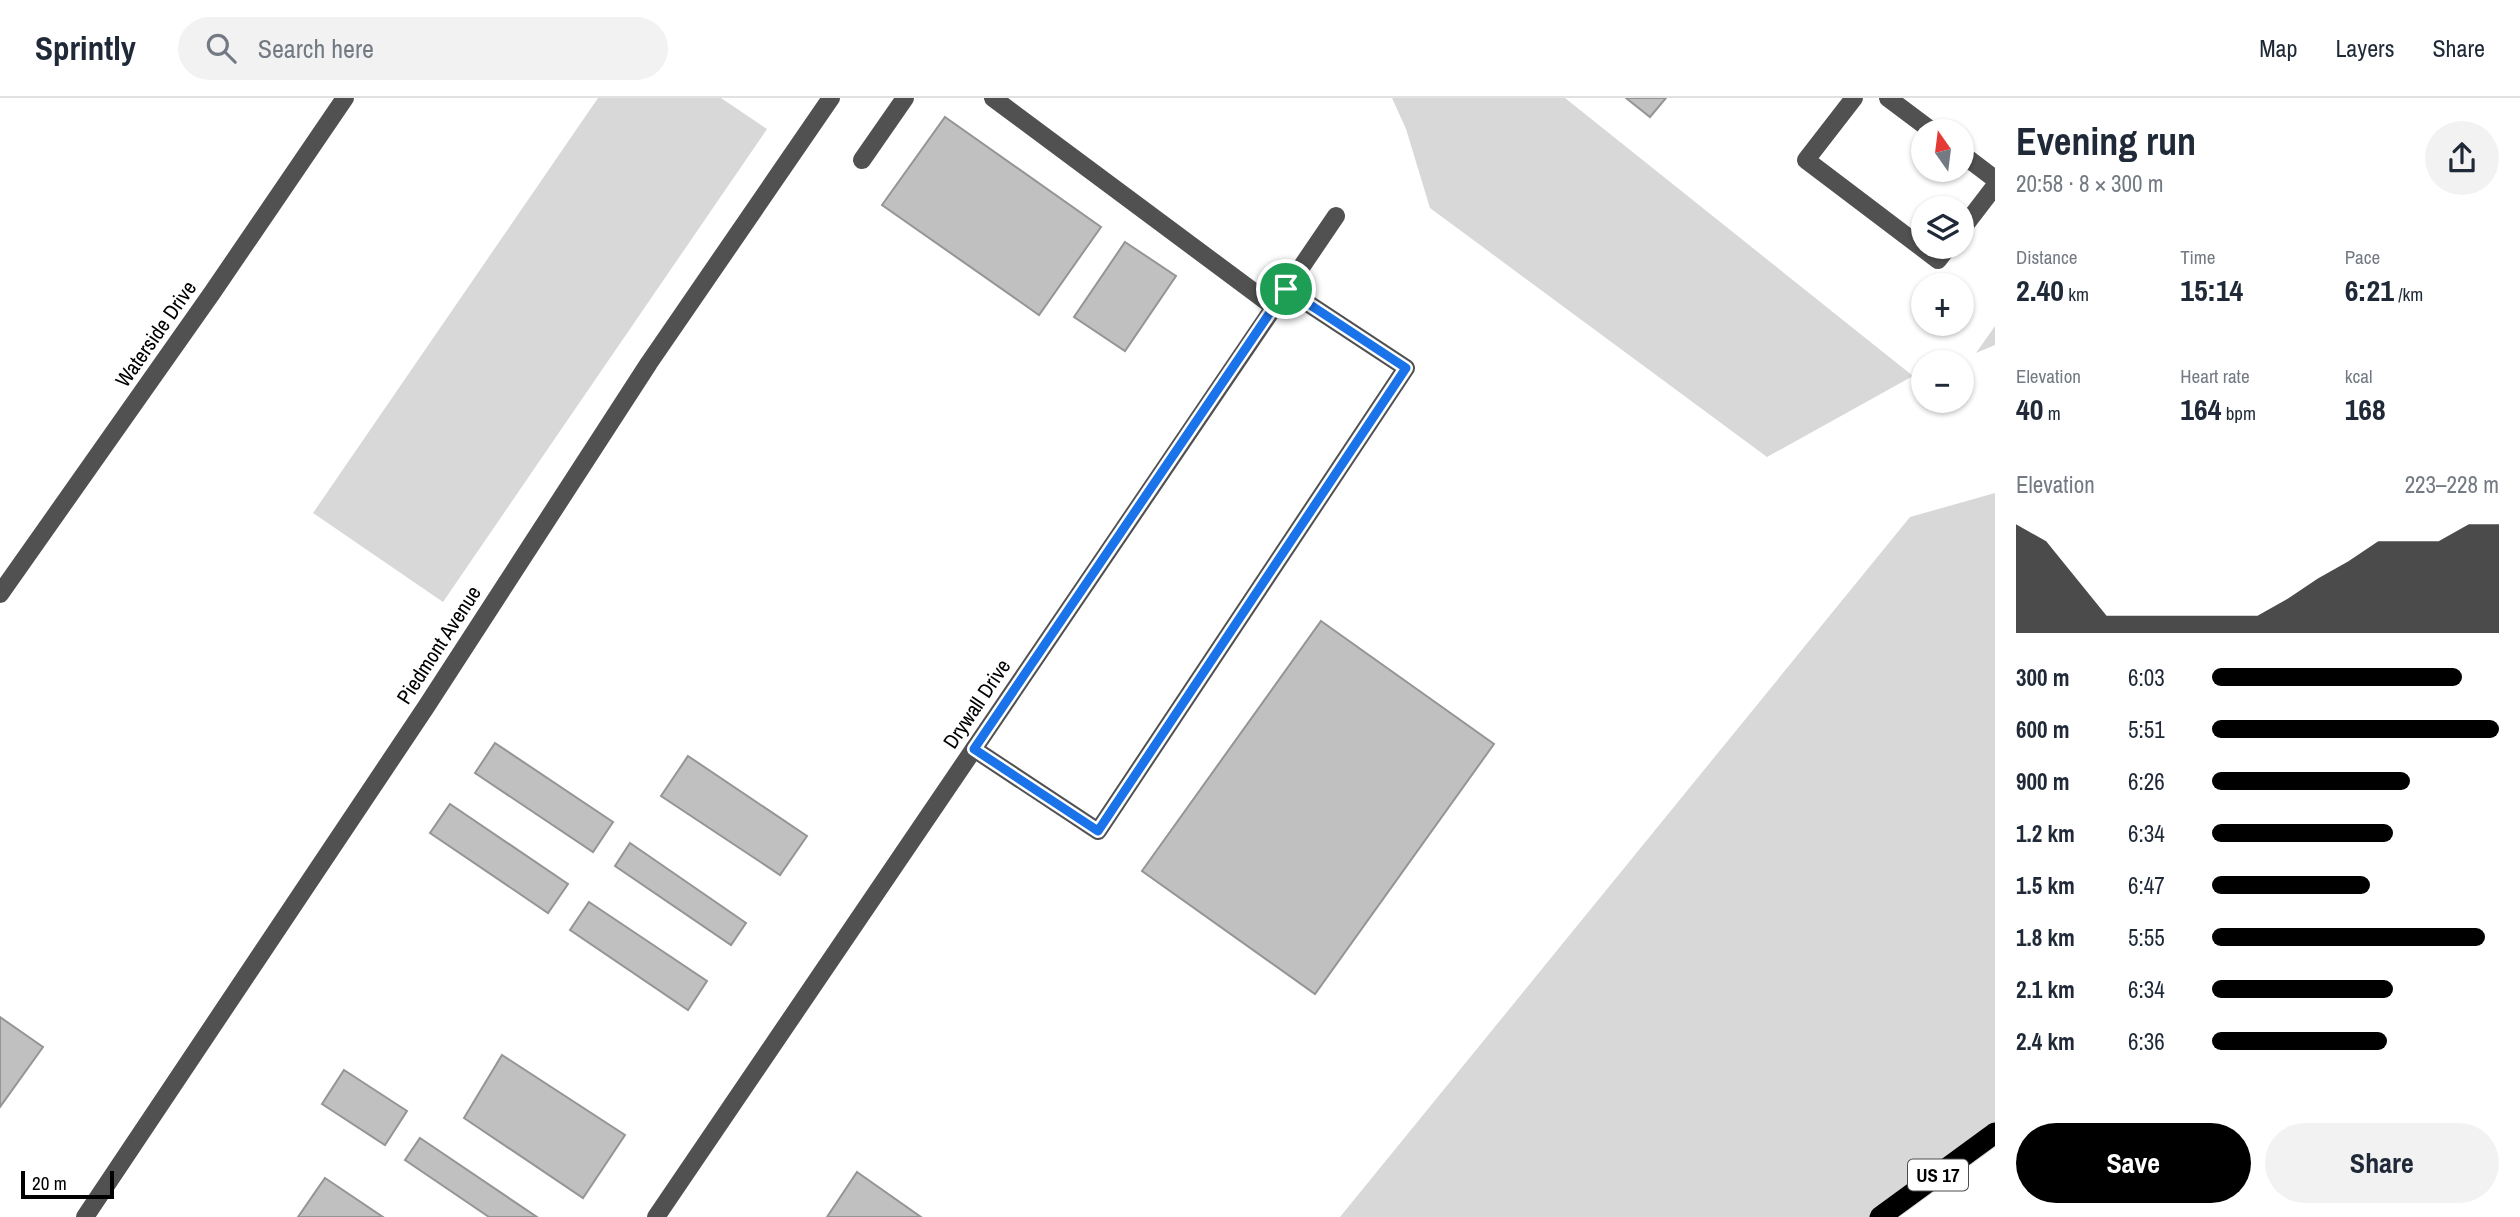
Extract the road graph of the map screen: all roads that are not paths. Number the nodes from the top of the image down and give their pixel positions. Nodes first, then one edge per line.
1 (345, 98) edge
2 (831, 98) edge
3 (905, 98) edge
4 (993, 98) edge
5 (1854, 98) edge
6 (1888, 98) edge
7 (1916, 119) edge
8 (862, 160) dead end
9 (1974, 163) edge
10 (1995, 179) edge
11 (1995, 186) edge
12 (1974, 213) edge
13 (1336, 216) dead end
14 (1911, 240) edge
15 (1286, 289) junction
16 (1274, 307) junction
17 (0, 594) edge
18 (974, 749) junction
19 (1995, 1133) edge
20 (85, 1217) edge
21 (656, 1217) edge
22 (1880, 1217) edge

1 - 17 street, Waterside Drive
2 - 20 street, Piedmont Avenue
3 - 8 street
4 - 16 street
5 - 14 street
6 - 7 street
9 - 10 street
11 - 12 street
13 - 15 street, Drywall Drive
15 - 16 street, Drywall Drive
15 - 18 street
16 - 18 street, Drywall Drive
18 - 21 street, Drywall Drive
19 - 22 highway, US 17

